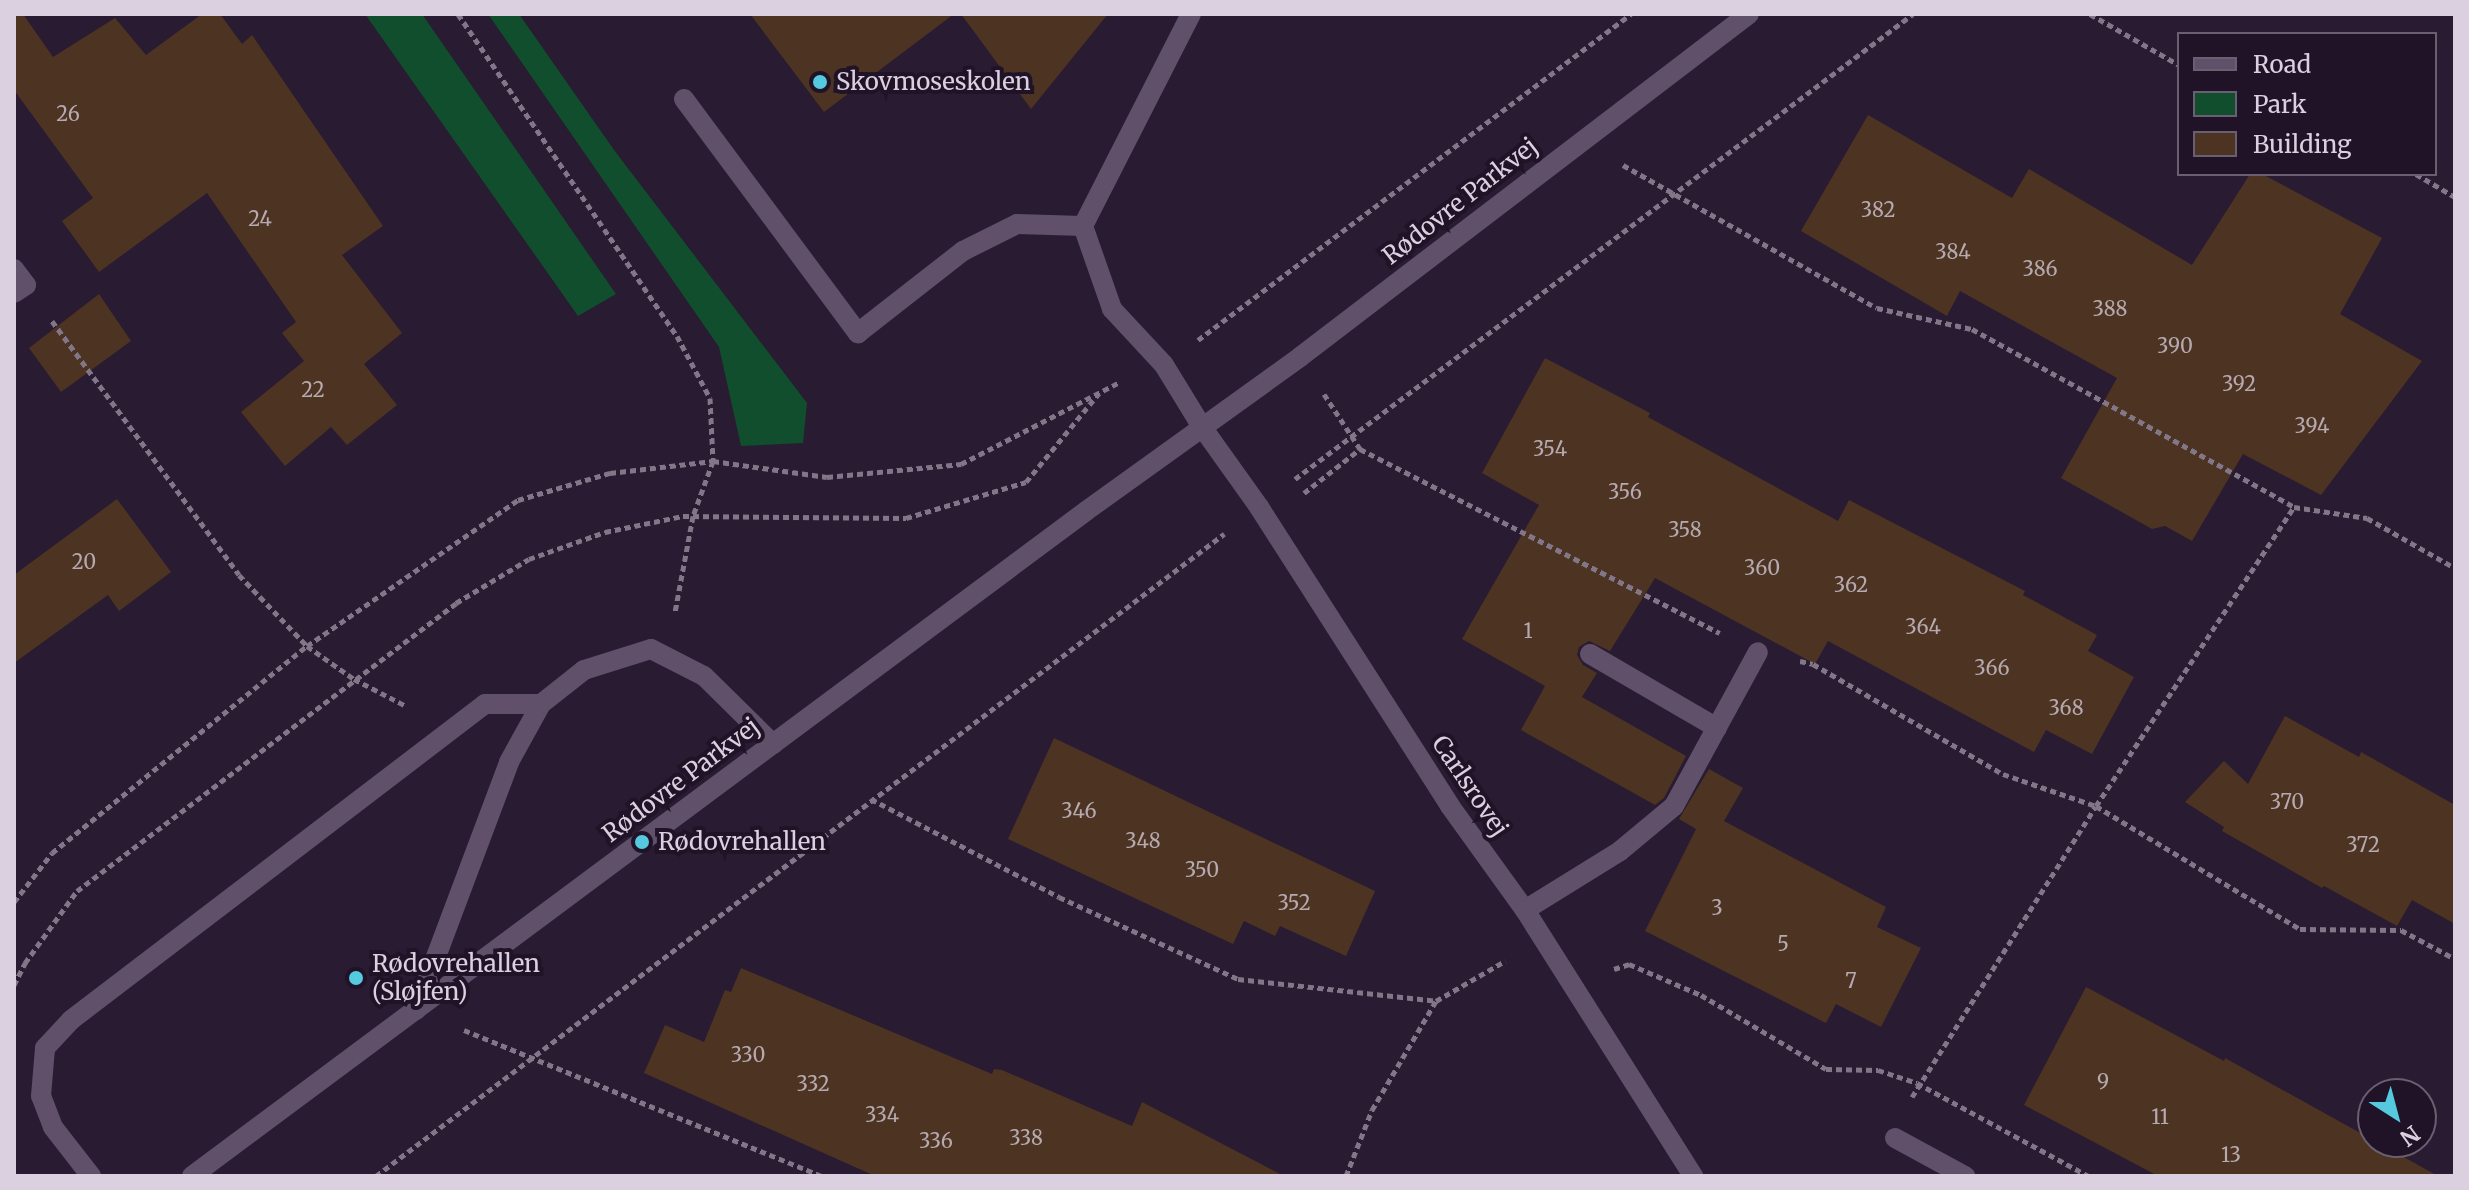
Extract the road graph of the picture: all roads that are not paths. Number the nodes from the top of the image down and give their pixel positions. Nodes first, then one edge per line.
1 (1191, 14) edge
2 (1749, 14) edge
3 (684, 99) dead end
4 (1083, 226) junction
5 (1202, 427) junction
6 (1758, 652) road end
7 (1590, 654) dead end
8 (541, 704) junction
9 (1717, 728) junction
10 (773, 744) junction
11 (1525, 910) junction
12 (416, 1010) junction
13 (1895, 1138) road end
14 (91, 1176) edge
15 (192, 1176) edge
16 (1693, 1176) edge
17 (1965, 1176) edge

1 - 4 street
2 - 5 street, Rødovre Parkvej
3 - 4 street
4 - 5 street
5 - 10 street, Rødovre Parkvej
5 - 11 street, Carlsrovej
6 - 9 street
7 - 9 street
8 - 10 street
8 - 12 street
8 - 14 street
9 - 11 street
10 - 12 street, Rødovre Parkvej
11 - 16 street, Carlsrovej
12 - 15 street, Rødovre Parkvej
13 - 17 street

